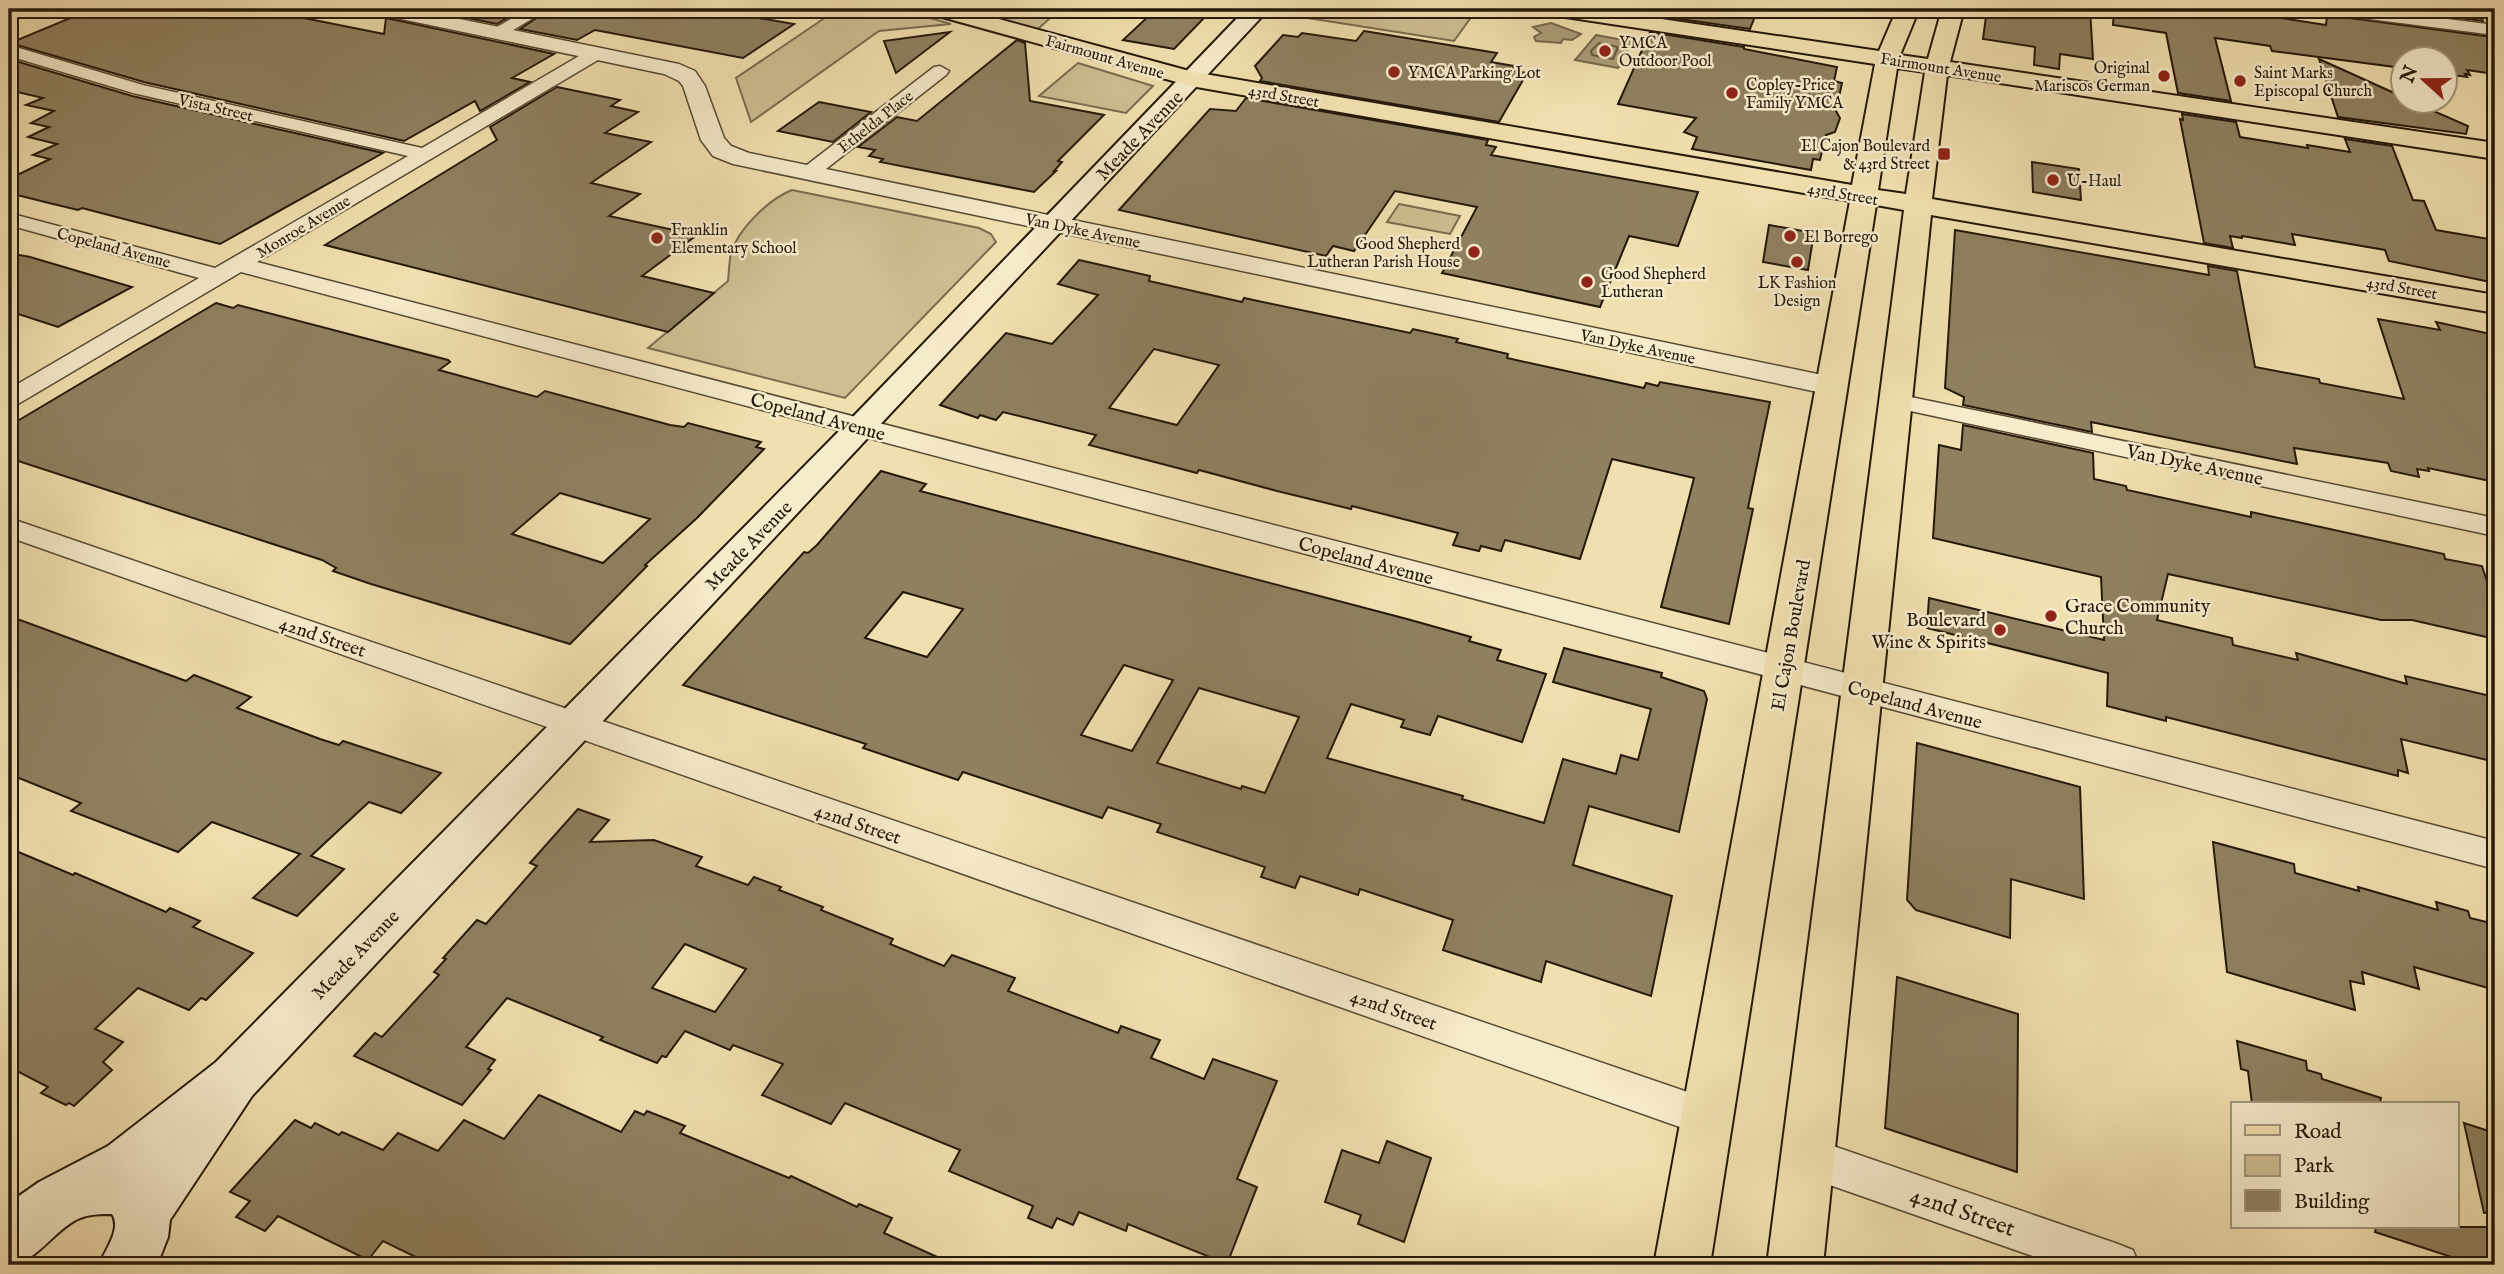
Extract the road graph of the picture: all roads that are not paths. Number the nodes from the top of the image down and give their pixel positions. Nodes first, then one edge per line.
1 (382, 9) edge
2 (540, 9) edge
3 (939, 9) edge
4 (1258, 9) edge
5 (1552, 9) edge
6 (2330, 9) edge
7 (1934, 14) edge
8 (2495, 30) edge
9 (499, 31) junction
10 (9, 50) edge
11 (597, 53) junction
12 (1887, 59) junction
13 (1937, 66) junction
14 (940, 71) dead end
15 (1191, 79) junction
16 (2495, 151) edge
17 (425, 154) junction
18 (810, 172) junction
19 (1865, 196) junction
20 (1918, 206) junction
21 (9, 219) edge
22 (1054, 224) junction
23 (228, 270) junction
24 (2495, 303) edge
25 (1832, 386) junction
26 (9, 399) edge
27 (1896, 401) junction
28 (862, 428) junction
29 (9, 527) edge
30 (2495, 527) edge
31 (1784, 669) junction
32 (1862, 690) junction
33 (576, 724) junction
34 (2495, 855) edge
35 (234, 1079) junction
36 (1707, 1118) junction
37 (1807, 1157) junction
38 (73, 1194) junction
39 (143, 1212) junction
40 (12, 1231) edge
41 (127, 1265) edge
42 (1682, 1265) edge
43 (1795, 1265) edge
44 (2118, 1265) edge

1 - 9 street, Van Dyke Avenue
2 - 9 street
3 - 15 main road, Fairmount Avenue
4 - 15 main road, Meade Avenue
5 - 12 main road, Fairmount Avenue
6 - 8 street
7 - 12 main road, El Cajon Boulevard
7 - 13 main road, El Cajon Boulevard
9 - 11 street, Van Dyke Avenue
10 - 17 street, Vista Street
11 - 17 street, Monroe Avenue
11 - 18 street, Van Dyke Avenue
12 - 13 main road, Fairmount Avenue
12 - 19 main road, El Cajon Boulevard
13 - 16 main road, Fairmount Avenue
13 - 20 main road, El Cajon Boulevard
14 - 18 street, Ethelda Place
15 - 19 main road, 43rd Street
15 - 22 main road, Meade Avenue
17 - 23 street, Monroe Avenue
18 - 22 street, Van Dyke Avenue
19 - 20 main road, 43rd Street
19 - 25 main road, El Cajon Boulevard
20 - 24 main road, 43rd Street
20 - 27 main road, El Cajon Boulevard
21 - 23 street, Copeland Avenue
22 - 25 street, Van Dyke Avenue
22 - 28 main road, Meade Avenue
23 - 26 street, Monroe Avenue
23 - 28 street, Copeland Avenue
25 - 31 main road, El Cajon Boulevard
27 - 30 street, Van Dyke Avenue
27 - 32 main road, El Cajon Boulevard
28 - 31 street, Copeland Avenue
28 - 33 main road, Meade Avenue
29 - 33 street, 42nd Street
31 - 32 street, Copeland Avenue
31 - 36 main road, El Cajon Boulevard
32 - 34 street, Copeland Avenue
32 - 37 main road, El Cajon Boulevard
33 - 35 main road, Meade Avenue
33 - 36 street, 42nd Street
35 - 38 main road, Meade Avenue
35 - 39 main road, Meade Avenue
36 - 42 main road, El Cajon Boulevard
37 - 43 main road, El Cajon Boulevard
37 - 44 street, 42nd Street
38 - 39 main road
38 - 40 main road, Meade Avenue
39 - 41 main road

